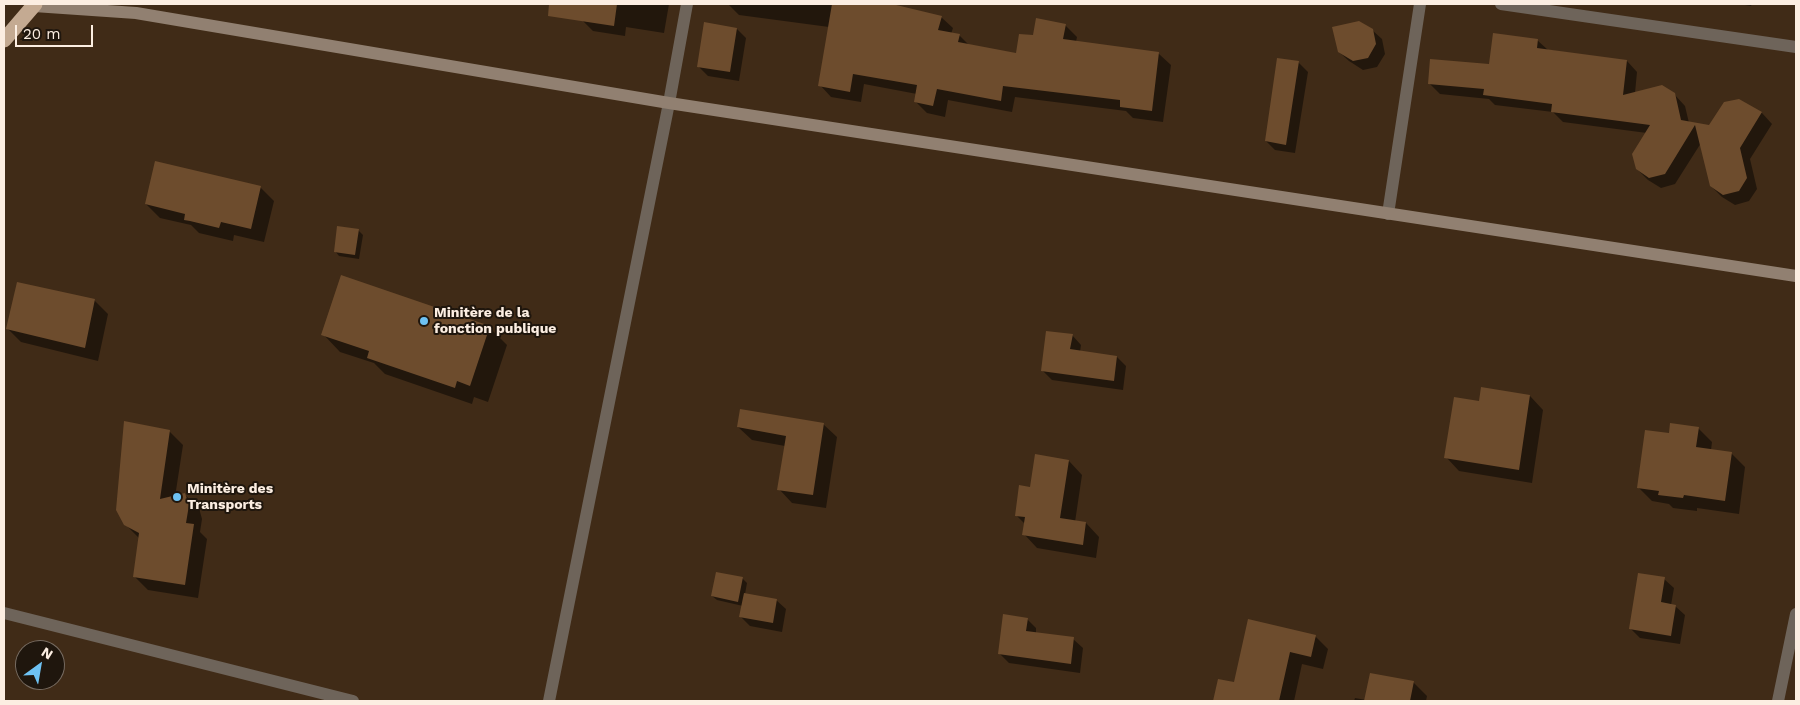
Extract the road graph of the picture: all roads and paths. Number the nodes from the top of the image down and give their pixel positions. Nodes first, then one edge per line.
1 (687, 4) edge
2 (1420, 4) edge
3 (1501, 4) edge
4 (34, 5) edge
5 (140, 9) edge
6 (4, 40) edge
7 (1796, 47) edge
8 (669, 103) junction
9 (1388, 214) junction
10 (1796, 276) edge
11 (4, 613) edge
12 (1796, 614) edge
13 (353, 701) edge
14 (549, 701) edge
15 (1778, 701) edge

1 - 8 street
2 - 9 street
3 - 7 street
4 - 5 street
4 - 6 highway
5 - 8 street
8 - 9 street
8 - 14 street
9 - 10 street
11 - 13 street
12 - 15 street

